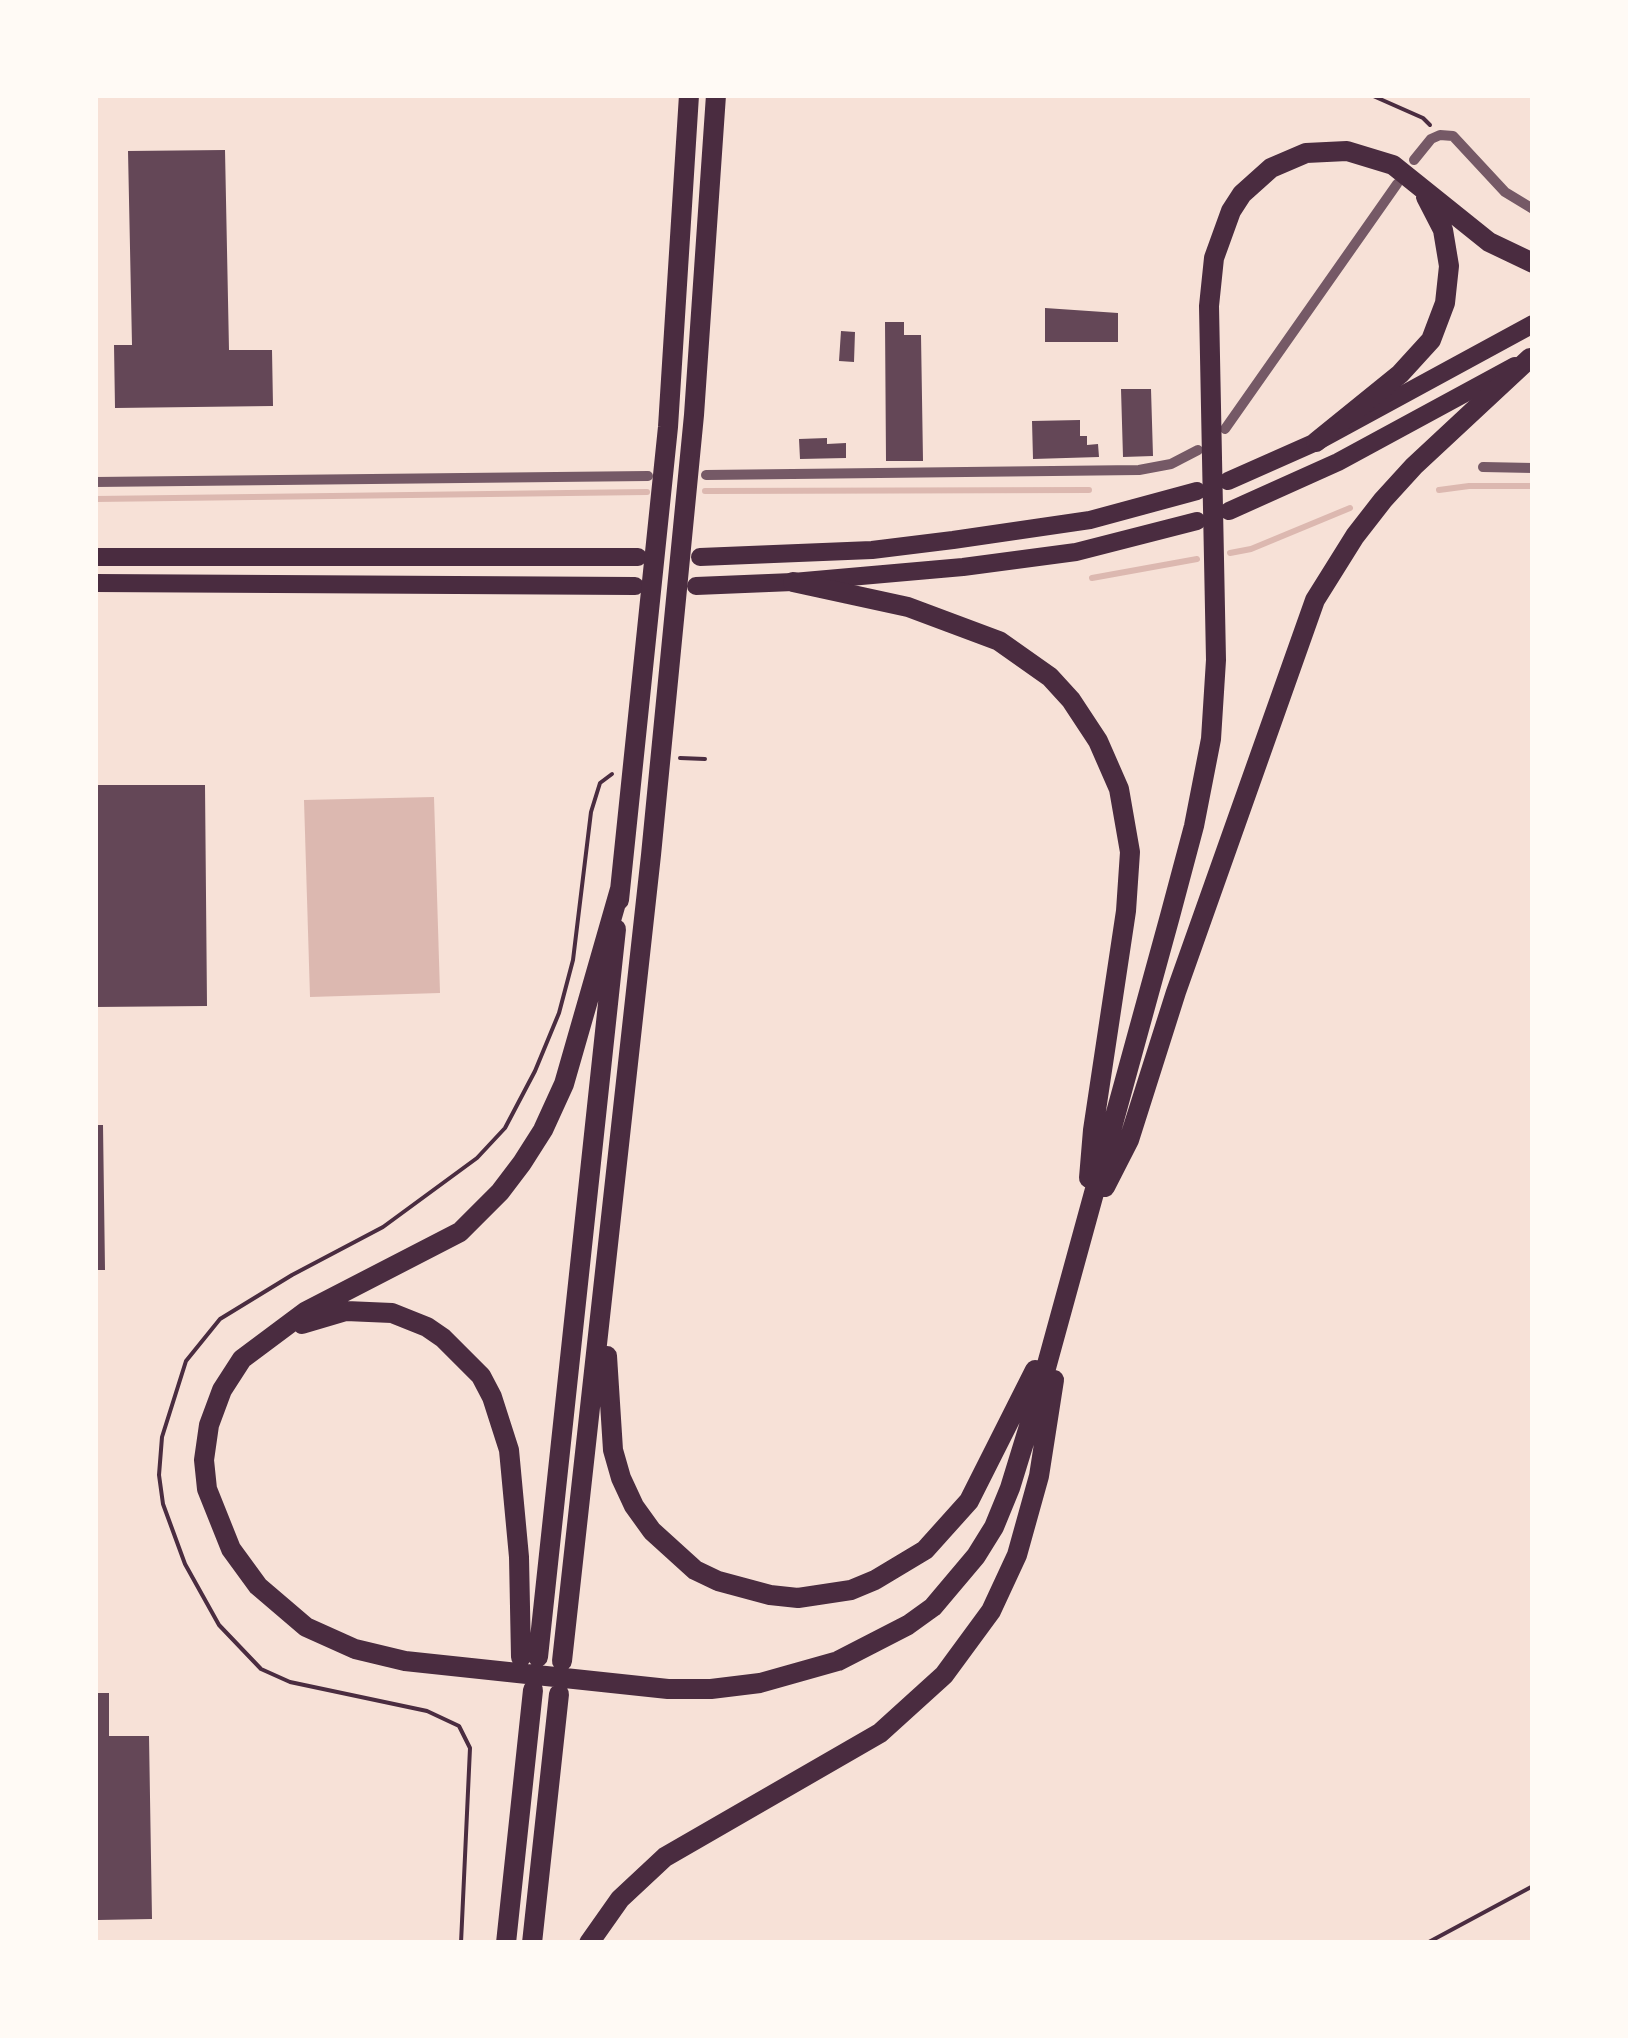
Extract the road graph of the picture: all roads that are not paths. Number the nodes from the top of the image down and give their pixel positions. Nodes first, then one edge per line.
1 (689, 95) edge
2 (716, 95) edge
3 (1414, 160) dead end
4 (1407, 183) junction
5 (1533, 210) edge
6 (1533, 264) edge
7 (1533, 324) edge
8 (1532, 357) edge
9 (1225, 430) dead end
10 (1316, 442) junction
11 (1198, 450) dead end
12 (1483, 467) dead end
13 (1533, 468) edge
14 (706, 475) dead end
15 (648, 476) dead end
16 (1228, 481) dead end
17 (95, 482) edge
18 (1197, 491) dead end
19 (1228, 511) dead end
20 (1197, 521) dead end
21 (95, 557) edge
22 (638, 557) dead end
23 (700, 557) dead end
24 (793, 582) junction
25 (95, 583) edge
26 (635, 586) dead end
27 (696, 586) dead end
28 (620, 890) junction
29 (1086, 1224) junction
30 (604, 1280) junction
31 (1057, 1323) junction
32 (268, 1337) junction
33 (562, 1662) dead end
34 (528, 1690) dead end
35 (559, 1694) dead end
36 (506, 1943) edge
37 (532, 1943) edge
38 (589, 1943) edge

1 - 28 highway
2 - 30 highway
3 - 5 street
4 - 6 highway
4 - 9 street
4 - 10 highway
4 - 29 highway
7 - 10 main road
8 - 19 main road
8 - 29 highway
10 - 16 main road
11 - 14 street
12 - 13 street
15 - 17 street
18 - 23 main road
20 - 24 main road
21 - 22 main road
24 - 27 main road
24 - 29 highway
25 - 26 main road
28 - 32 highway
28 - 32 highway
29 - 31 highway
30 - 31 highway
30 - 33 highway
31 - 32 highway
31 - 38 highway
34 - 36 highway
35 - 37 highway

